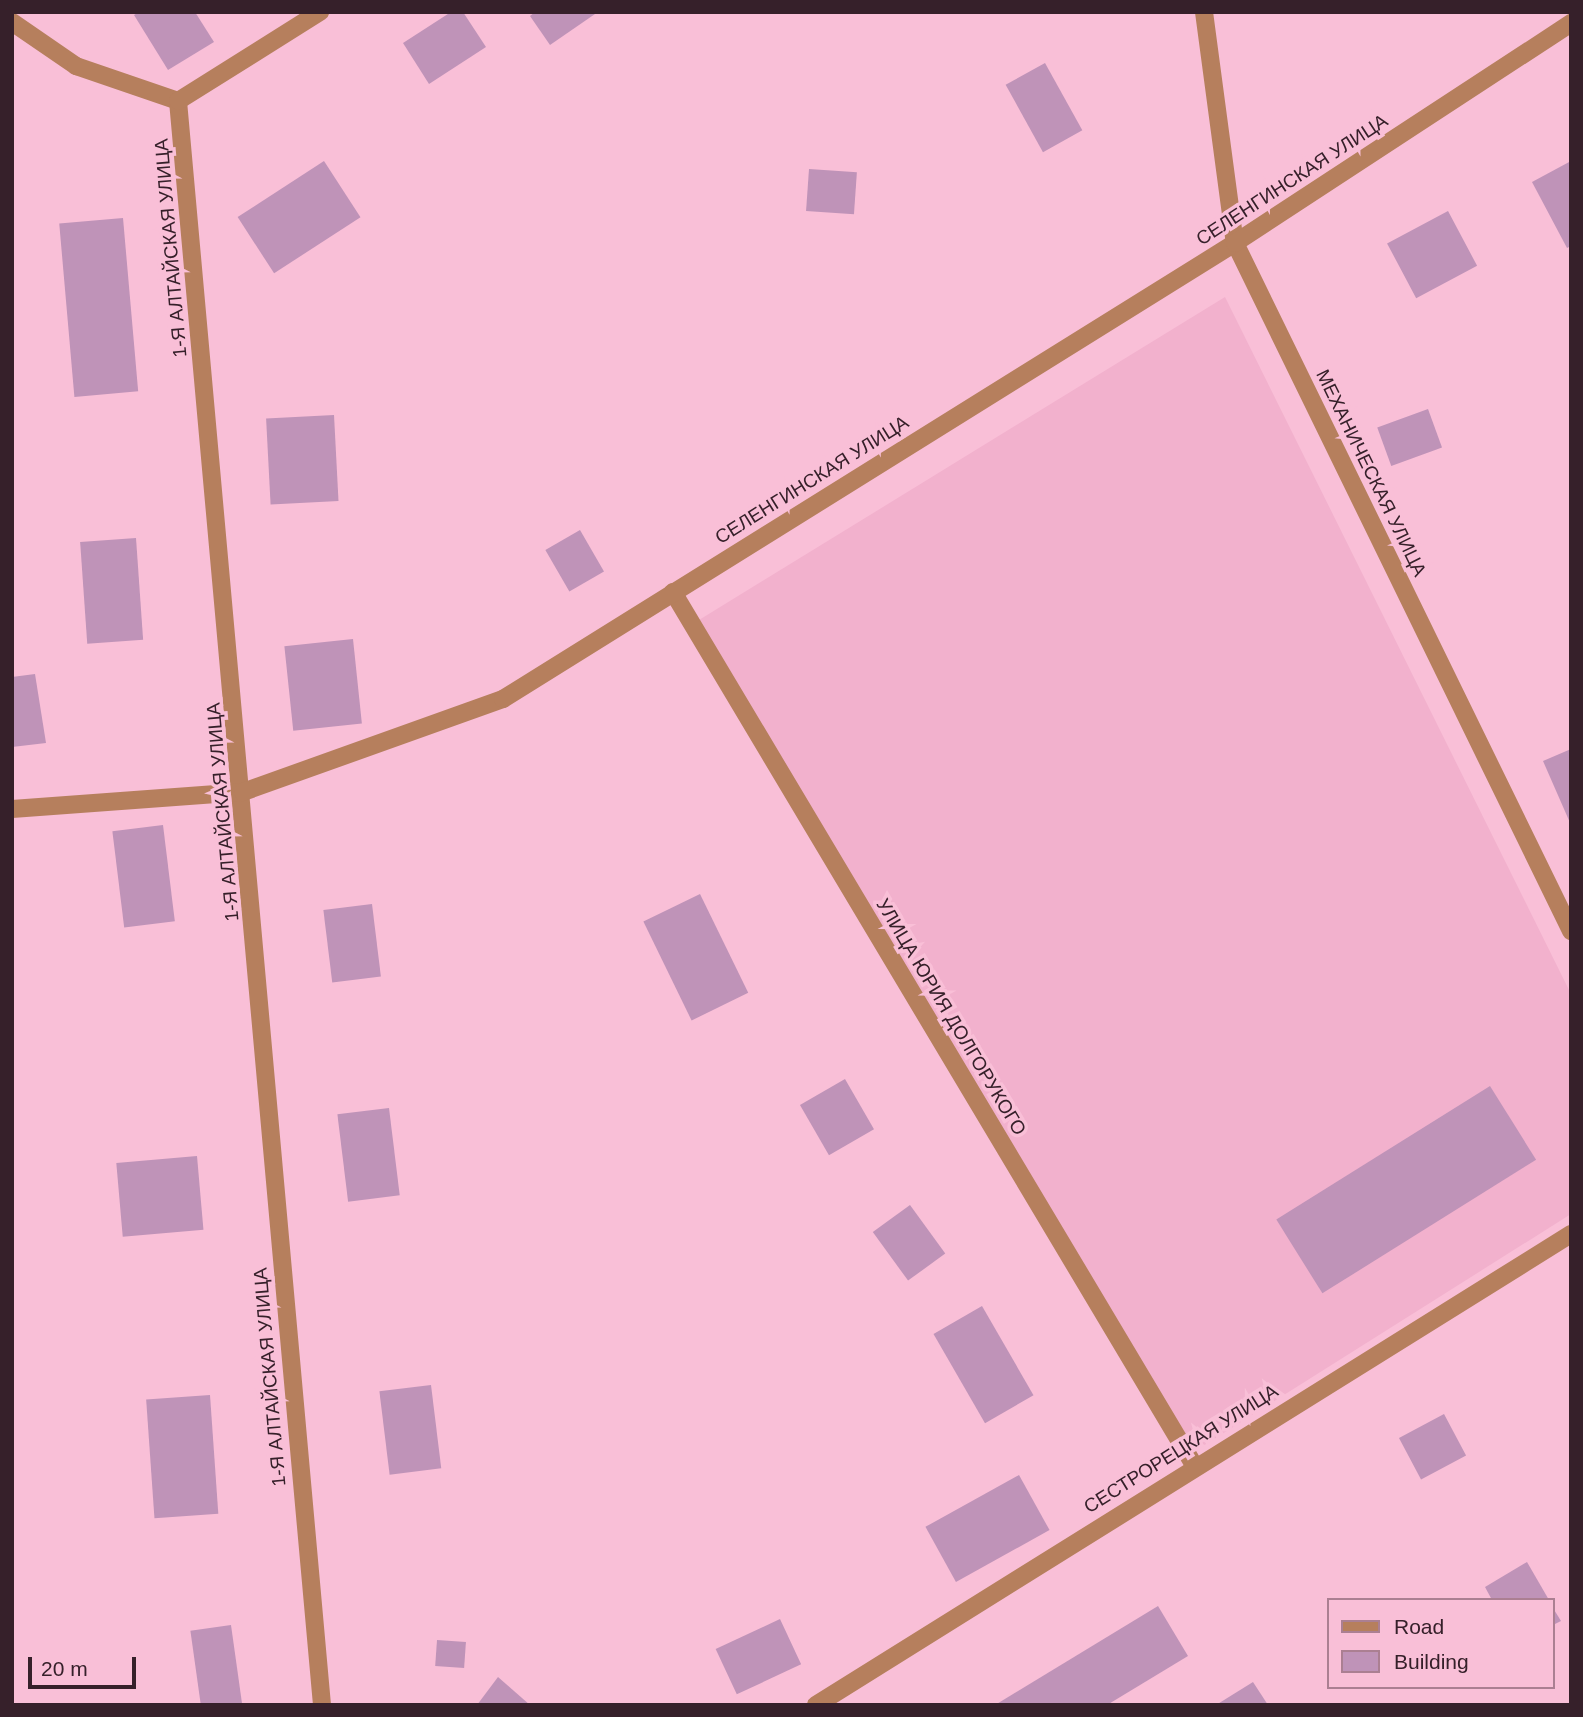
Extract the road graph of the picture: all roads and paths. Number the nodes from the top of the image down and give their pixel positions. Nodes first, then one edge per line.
1 (320, 12) edge
2 (1204, 12) edge
3 (12, 22) edge
4 (1571, 23) edge
5 (178, 102) junction
6 (1235, 243) junction
7 (673, 592) junction
8 (243, 792) junction
9 (12, 809) edge
10 (1571, 931) edge
11 (1571, 1234) edge
12 (1194, 1465) junction
13 (322, 1705) edge
14 (816, 1705) edge

1 - 5 street
2 - 6 street, МЕХАНИЧЕСКАЯ УЛИЦА
3 - 5 street
4 - 6 street, СЕЛЕНГИНСКАЯ УЛИЦА
5 - 8 street, 1-Я АЛТАЙСКАЯ УЛИЦА
6 - 7 street, СЕЛЕНГИНСКАЯ УЛИЦА
6 - 10 street, МЕХАНИЧЕСКАЯ УЛИЦА
7 - 8 street, СЕЛЕНГИНСКАЯ УЛИЦА
7 - 12 street, УЛИЦА ЮРИЯ ДОЛГОРУКОГО
8 - 9 street, СЕЛЕНГИНСКАЯ УЛИЦА
8 - 13 street, 1-Я АЛТАЙСКАЯ УЛИЦА
11 - 12 street, СЕСТРОРЕЦКАЯ УЛИЦА
12 - 14 street, СЕСТРОРЕЦКАЯ УЛИЦА

